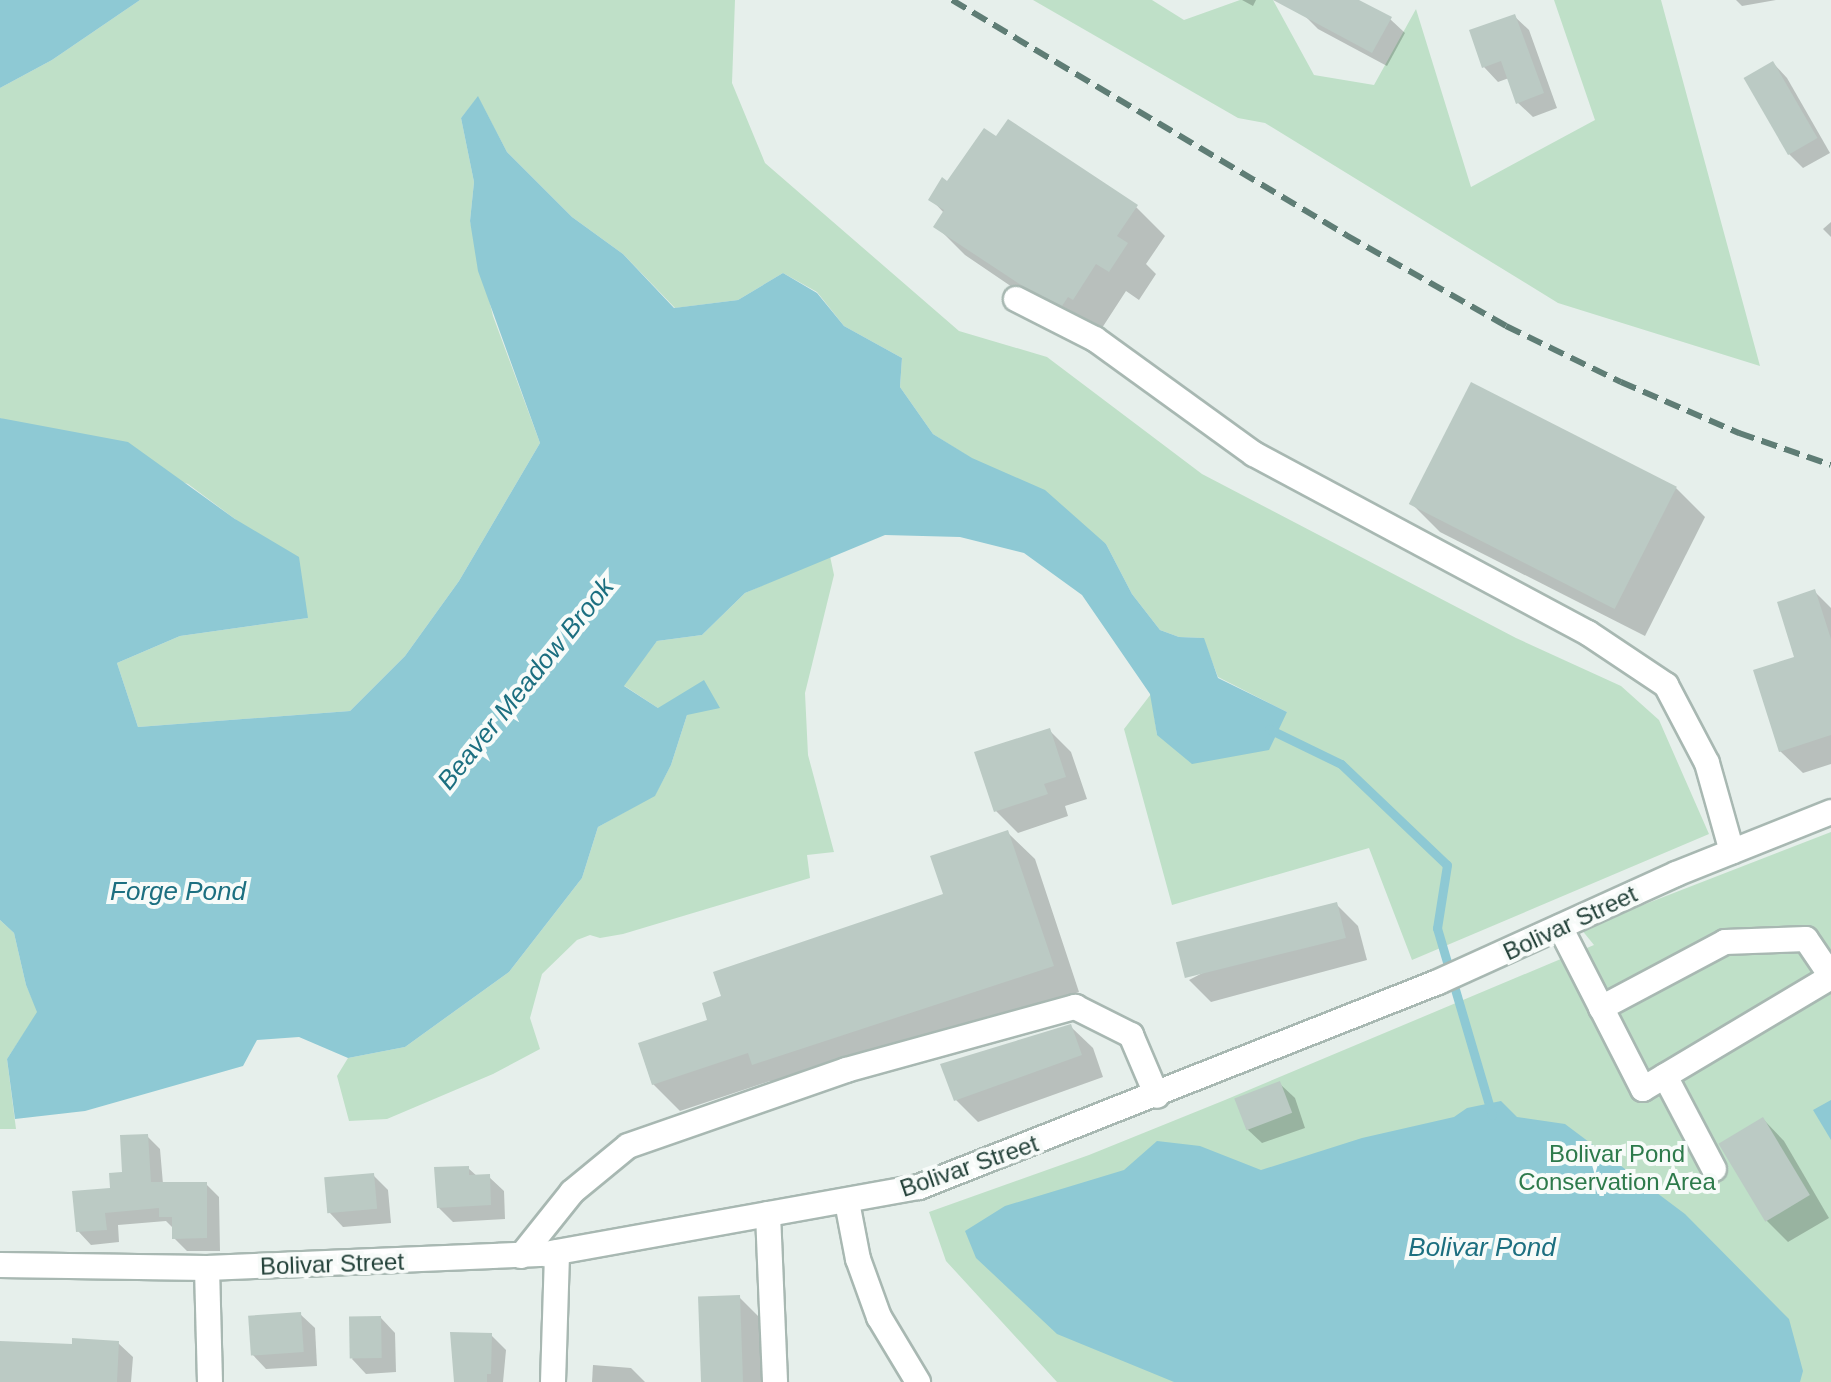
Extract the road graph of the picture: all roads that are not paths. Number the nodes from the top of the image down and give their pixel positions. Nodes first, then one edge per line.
1 (1016, 299) dead end
2 (1831, 812) edge
3 (1732, 852) junction
4 (1560, 927) junction
5 (1831, 977) edge
6 (1601, 1008) junction
7 (1665, 1076) junction
8 (1157, 1096) junction
9 (1714, 1169) dead end
10 (847, 1202) junction
11 (768, 1214) junction
12 (557, 1252) junction
13 (521, 1256) junction
14 (0, 1265) edge
15 (207, 1268) junction
16 (210, 1382) edge
17 (553, 1382) edge
18 (775, 1382) edge
19 (918, 1382) edge

1 - 3 street
2 - 3 street, Bolivar Street
3 - 4 street, Bolivar Street
4 - 6 street
4 - 8 street, Bolivar Street
5 - 6 street
5 - 7 street
6 - 7 street
7 - 9 street
8 - 10 street, Bolivar Street
8 - 13 street
10 - 11 street, Bolivar Street
10 - 19 street
11 - 12 street, Bolivar Street
11 - 18 street
12 - 13 street, Bolivar Street
12 - 17 street
13 - 15 street, Bolivar Street
14 - 15 street, Bolivar Street
15 - 16 street

